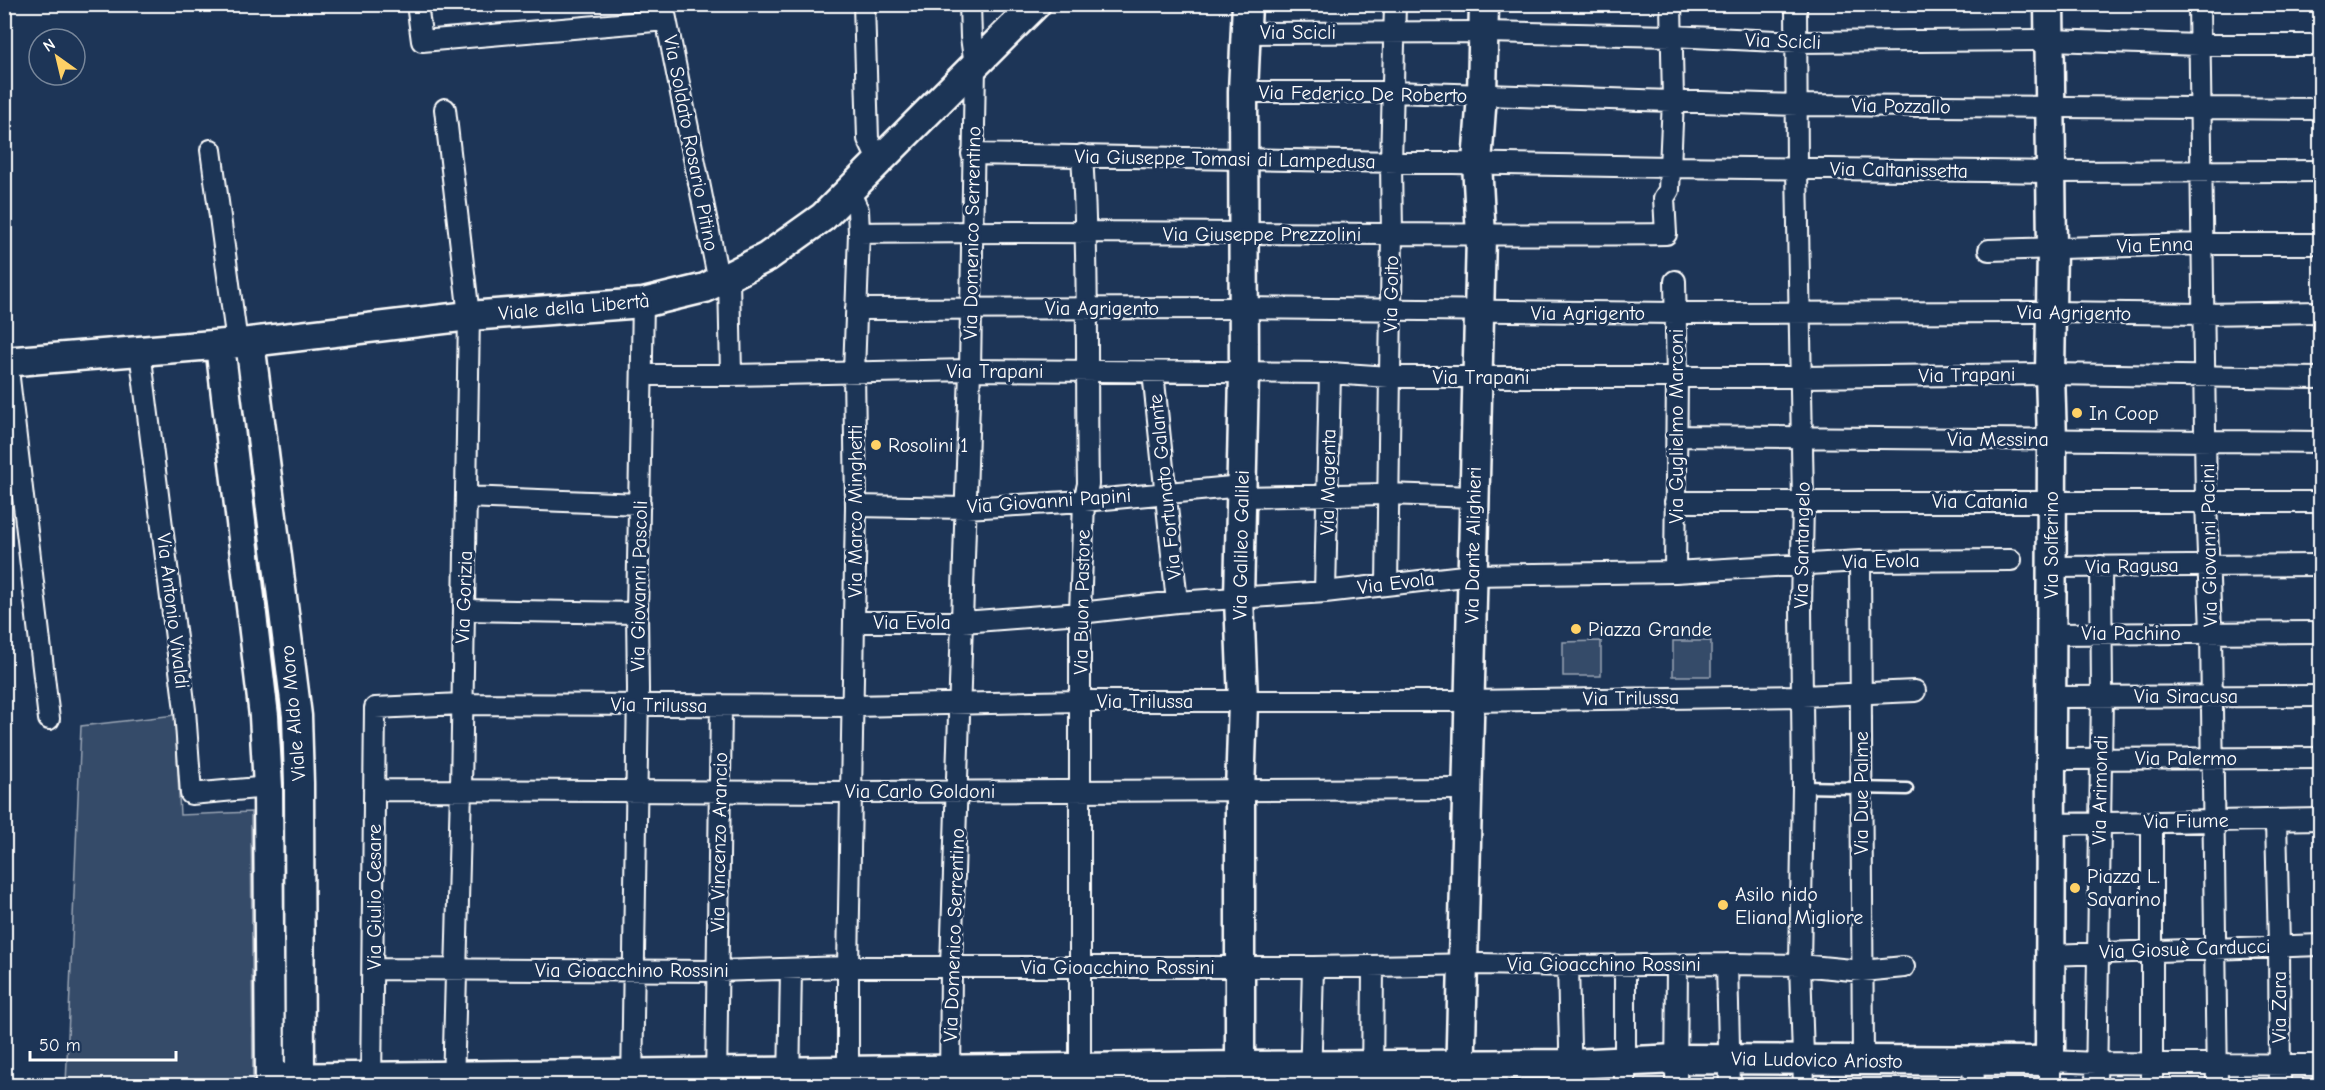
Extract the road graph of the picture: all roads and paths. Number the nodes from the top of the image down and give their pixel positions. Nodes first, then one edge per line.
1 (417, 4) edge
2 (864, 4) edge
3 (970, 4) edge
4 (1036, 4) edge
5 (1246, 4) edge
6 (1395, 4) edge
7 (1671, 4) edge
8 (1796, 4) edge
9 (2049, 4) edge
10 (2199, 4) edge
11 (664, 12) edge
12 (1484, 18) edge
13 (1393, 32) junction
14 (1246, 33) junction
15 (1672, 36) junction
16 (2050, 40) junction
17 (1797, 42) junction
18 (2199, 45) junction
19 (2320, 45) edge
20 (975, 65) junction
21 (1243, 92) junction
22 (1392, 92) junction
23 (1482, 95) junction
24 (1673, 100) junction
25 (1798, 105) junction
26 (2049, 108) junction
27 (445, 109) dead end
28 (2320, 109) edge
29 (2200, 110) junction
30 (211, 150) dead end
31 (972, 154) junction
32 (1082, 155) junction
33 (1243, 159) junction
34 (878, 160) junction
35 (1391, 163) junction
36 (1477, 163) junction
37 (1670, 167) junction
38 (1797, 168) junction
39 (2320, 171) edge
40 (2051, 172) junction
41 (2200, 172) junction
42 (849, 191) junction
43 (972, 232) junction
44 (859, 233) junction
45 (1243, 233) junction
46 (1087, 234) junction
47 (1392, 234) junction
48 (1481, 236) junction
49 (2202, 244) junction
50 (2320, 244) edge
51 (2052, 248) junction
52 (1989, 250) dead end
53 (724, 280) junction
54 (1675, 281) dead end
55 (643, 303) junction
56 (969, 308) junction
57 (1087, 308) junction
58 (1244, 308) junction
59 (856, 309) junction
60 (1390, 312) junction
61 (1479, 312) junction
62 (1799, 312) junction
63 (2051, 312) junction
64 (2320, 312) edge
65 (1676, 313) junction
66 (2203, 314) junction
67 (469, 316) junction
68 (236, 344) junction
69 (140, 351) junction
70 (6, 362) edge
71 (970, 370) junction
72 (1086, 371) junction
73 (854, 372) junction
74 (1152, 372) junction
75 (1244, 373) junction
76 (1330, 373) junction
77 (2050, 374) junction
78 (642, 375) junction
79 (731, 375) junction
80 (1389, 377) junction
81 (1478, 377) junction
82 (1677, 377) junction
83 (1802, 377) junction
84 (2205, 377) junction
85 (2320, 378) edge
86 (1676, 436) junction
87 (1802, 438) junction
88 (2206, 439) junction
89 (2052, 440) junction
90 (2320, 442) edge
91 (1242, 491) junction
92 (1165, 492) junction
93 (1387, 494) junction
94 (1328, 496) junction
95 (466, 497) junction
96 (1474, 497) junction
97 (1084, 501) junction
98 (2051, 501) junction
99 (1676, 502) junction
100 (1803, 502) junction
101 (2206, 502) junction
102 (2320, 502) edge
103 (640, 504) junction
104 (856, 506) junction
105 (966, 508) junction
106 (2011, 560) dead end
107 (1860, 561) junction
108 (1802, 564) junction
109 (2208, 565) junction
110 (2320, 565) edge
111 (2101, 566) junction
112 (2051, 567) junction
113 (1675, 572) junction
114 (1472, 574) junction
115 (1387, 584) junction
116 (1325, 592) junction
117 (1239, 598) junction
118 (1177, 602) junction
119 (464, 610) junction
120 (636, 613) junction
121 (1080, 613) junction
122 (854, 622) junction
123 (963, 622) junction
124 (2103, 632) junction
125 (2211, 632) junction
126 (2320, 632) edge
127 (2050, 634) junction
128 (1915, 691) dead end
129 (1861, 692) junction
130 (1803, 696) junction
131 (2102, 696) junction
132 (2211, 696) junction
133 (2320, 696) edge
134 (2050, 697) junction
135 (1080, 701) junction
136 (1469, 701) junction
137 (1243, 702) junction
138 (460, 704) junction
139 (637, 704) junction
140 (960, 705) junction
141 (721, 706) junction
142 (853, 706) junction
143 (375, 708) joint
144 (49, 719) dead end
145 (2212, 758) junction
146 (2320, 758) edge
147 (2052, 759) junction
148 (2100, 759) junction
149 (268, 787) junction
150 (1803, 787) junction
151 (1861, 787) junction
152 (461, 789) junction
153 (1467, 789) junction
154 (1907, 789) dead end
155 (374, 790) junction
156 (636, 790) junction
157 (720, 791) junction
158 (958, 791) junction
159 (1080, 791) junction
160 (1240, 791) junction
161 (852, 792) junction
162 (2320, 819) edge
163 (2276, 820) junction
164 (2212, 821) junction
165 (2099, 822) junction
166 (2152, 822) junction
167 (2052, 824) junction
168 (2320, 945) edge
169 (2279, 946) junction
170 (2215, 948) junction
171 (2152, 950) junction
172 (2098, 952) junction
173 (2050, 955) junction
174 (1462, 964) junction
175 (1727, 964) junction
176 (1677, 965) junction
177 (1800, 965) junction
178 (1080, 966) junction
179 (1240, 966) junction
180 (1373, 966) junction
181 (1568, 966) junction
182 (1625, 966) junction
183 (848, 967) junction
184 (951, 967) junction
185 (1313, 968) junction
186 (1905, 968) dead end
187 (373, 969) junction
188 (634, 969) junction
189 (791, 969) junction
190 (456, 970) junction
191 (717, 970) junction
192 (1862, 970) junction
193 (1863, 1061) junction
194 (2152, 1062) junction
195 (2096, 1063) junction
196 (2216, 1063) junction
197 (2280, 1064) junction
198 (2320, 1065) edge
199 (1676, 1072) edge
200 (1730, 1072) edge
201 (1804, 1073) edge
202 (1974, 1073) edge
203 (2050, 1073) edge
204 (1625, 1074) edge
205 (1372, 1075) edge
206 (1570, 1075) edge
207 (1240, 1076) edge
208 (1310, 1076) edge
209 (1460, 1076) edge
210 (1081, 1077) edge
211 (950, 1078) edge
212 (716, 1079) edge
213 (789, 1079) edge
214 (848, 1079) edge
215 (453, 1080) edge
216 (632, 1080) edge
217 (371, 1081) edge
218 (270, 1082) edge
219 (300, 1082) edge
220 (2096, 1086) edge
221 (2152, 1086) edge
222 (2217, 1086) edge
223 (2280, 1086) edge

1 - 11 street
2 - 34 street
3 - 20 street, Via Domenico Serrentino
4 - 20 street, Viale della Libertà
5 - 14 street, Via Galileo Galilei
6 - 13 street, Via Goito
7 - 15 street
8 - 17 street, Via Santangelo
9 - 16 street, Via Solferino
10 - 18 street, Via Giovanni Pacini
11 - 53 street, Via Soldato Rosario Pitino
12 - 13 street, Via Scicli
12 - 15 street, Via Scicli
12 - 23 street, Via Dante Alighieri
13 - 14 street, Via Scicli
13 - 22 street, Via Goito
14 - 21 street, Via Galileo Galilei
15 - 17 street, Via Scicli
15 - 24 street
16 - 17 street, Via Scicli
16 - 18 street, Via Scicli
16 - 26 street, Via Solferino
17 - 25 street, Via Santangelo
18 - 19 street, Via Scicli
18 - 29 street, Via Giovanni Pacini
20 - 31 street, Via Domenico Serrentino
20 - 34 street, Viale della Libertà
21 - 22 street, Via Federico De Roberto
21 - 33 street, Via Galileo Galilei
22 - 23 street, Via Federico De Roberto
22 - 35 street, Via Goito
23 - 24 street, Via Pozzallo
23 - 36 street, Via Dante Alighieri
24 - 25 street, Via Pozzallo
24 - 37 street
25 - 26 street, Via Pozzallo
25 - 38 street, Via Santangelo
26 - 29 street, Via Pozzallo
26 - 40 street, Via Solferino
27 - 67 street, Via Gorizia
28 - 29 street, Via Pozzallo
29 - 41 street, Via Giovanni Pacini
30 - 68 street
31 - 32 street, Via Giuseppe Tomasi di Lampedusa
31 - 43 street, Via Domenico Serrentino
32 - 33 street, Via Giuseppe Tomasi di Lampedusa
32 - 46 street, Via Buon Pastore
33 - 35 street, Via Giuseppe Tomasi di Lampedusa
33 - 45 street, Via Galileo Galilei
34 - 42 street, Viale della Libertà
35 - 36 street, Via Giuseppe Tomasi di Lampedusa
35 - 47 street, Via Goito
36 - 37 street, Via Caltanissetta
36 - 48 street, Via Dante Alighieri
37 - 38 street, Via Caltanissetta
37 - 48 street, Via Giuseppe Prezzolini
38 - 40 street, Via Caltanissetta
38 - 62 street, Via Santangelo
39 - 41 street, Via Caltanissetta
40 - 41 street, Via Caltanissetta
40 - 51 street, Via Solferino
41 - 49 street, Via Giovanni Pacini
42 - 44 street, Via Marco Minghetti
42 - 53 street, Viale della Libertà
43 - 44 street, Via Giuseppe Prezzolini
43 - 46 street, Via Giuseppe Prezzolini
43 - 56 street, Via Domenico Serrentino
44 - 59 street, Via Marco Minghetti
45 - 46 street, Via Giuseppe Prezzolini
45 - 47 street, Via Giuseppe Prezzolini
45 - 58 street, Via Galileo Galilei
46 - 57 street, Via Buon Pastore
47 - 48 street, Via Giuseppe Prezzolini
47 - 60 street, Via Goito
48 - 61 street, Via Dante Alighieri
49 - 50 street, Via Enna
49 - 51 street, Via Enna
49 - 66 street, Via Giovanni Pacini
51 - 52 street, Via Enna
51 - 63 street, Via Solferino
53 - 55 street, Viale della Libertà
53 - 79 street
54 - 65 street, Via Guglielmo Marconi
55 - 67 street, Viale della Libertà
55 - 78 street, Via Giovanni Pascoli
56 - 57 street, Via Agrigento
56 - 59 street, Via Agrigento
56 - 71 street, Via Domenico Serrentino
57 - 58 street, Via Agrigento
57 - 72 street, Via Buon Pastore
58 - 60 street, Via Agrigento
58 - 75 street, Via Galileo Galilei
59 - 73 street, Via Marco Minghetti
60 - 61 street, Via Agrigento
60 - 80 street, Via Goito
61 - 65 street, Via Agrigento
61 - 81 street, Via Dante Alighieri
62 - 63 street, Via Agrigento
62 - 65 street, Via Agrigento
62 - 83 street, Via Santangelo
63 - 66 street, Via Agrigento
63 - 77 street, Via Solferino
64 - 66 street, Via Agrigento
65 - 82 street, Via Guglielmo Marconi
66 - 84 street, Via Giovanni Pacini
67 - 68 street, Viale della Libertà
67 - 95 street, Via Gorizia
68 - 69 street, Viale della Libertà
68 - 149 street
68 - 219 street, Viale Aldo Moro
69 - 70 street, Viale della Libertà
69 - 149 street, Via Antonio Vivaldi
70 - 144 street
71 - 72 street, Via Trapani
71 - 73 street, Via Trapani
71 - 105 street, Via Domenico Serrentino
72 - 74 street, Via Trapani
72 - 97 street, Via Buon Pastore
73 - 79 street, Via Trapani
73 - 104 street, Via Marco Minghetti
74 - 75 street, Via Trapani
74 - 92 street, Via Fortunato Galante
75 - 76 street, Via Trapani
75 - 91 street, Via Galileo Galilei
76 - 80 street, Via Trapani
76 - 94 street, Via Magenta
77 - 83 street, Via Trapani
77 - 84 street, Via Trapani
77 - 89 street, Via Solferino
78 - 79 street, Via Trapani
78 - 103 street, Via Giovanni Pascoli
80 - 81 street, Via Trapani
80 - 93 street, Via Goito
81 - 82 street, Via Trapani
81 - 96 street, Via Dante Alighieri
82 - 83 street, Via Trapani
82 - 86 street, Via Guglielmo Marconi
83 - 87 street, Via Santangelo
84 - 85 street, Via Trapani
84 - 88 street, Via Giovanni Pacini
86 - 87 street, Via Messina
86 - 99 street, Via Guglielmo Marconi
87 - 89 street, Via Messina
87 - 100 street, Via Santangelo
88 - 89 street, Via Messina
88 - 90 street, Via Messina
88 - 101 street, Via Giovanni Pacini
89 - 98 street, Via Solferino
91 - 92 street, Via Giovanni Papini
91 - 94 street, Via Giovanni Papini
91 - 117 street, Via Galileo Galilei
92 - 97 street, Via Giovanni Papini
92 - 118 street, Via Fortunato Galante
93 - 94 street, Via Giovanni Papini
93 - 96 street, Via Giovanni Papini
93 - 115 street, Via Goito
94 - 116 street, Via Magenta
95 - 103 street
95 - 119 street, Via Gorizia
96 - 114 street, Via Dante Alighieri
97 - 105 street, Via Giovanni Papini
97 - 121 street, Via Buon Pastore
98 - 100 street, Via Catania
98 - 101 street, Via Catania
98 - 112 street, Via Solferino
99 - 100 street, Via Catania
99 - 113 street, Via Guglielmo Marconi
100 - 108 street, Via Santangelo
101 - 102 street, Via Catania
101 - 109 street, Via Giovanni Pacini
103 - 120 street, Via Giovanni Pascoli
104 - 105 street, Via Giovanni Papini
104 - 122 street, Via Marco Minghetti
105 - 123 street, Via Domenico Serrentino
106 - 107 street, Via Evola
107 - 108 street, Via Evola
107 - 129 street, Via Due Palme
108 - 113 street, Via Evola
108 - 130 street, Via Santangelo
109 - 110 street, Via Ragusa
109 - 111 street, Via Ragusa
109 - 125 street, Via Giovanni Pacini
111 - 112 street, Via Ragusa
111 - 124 street, Via Arimondi
112 - 127 street, Via Solferino
113 - 114 street, Via Evola
114 - 115 street, Via Evola
114 - 136 street, Via Dante Alighieri
115 - 116 street, Via Evola
116 - 117 street, Via Evola
117 - 118 street, Via Evola
117 - 137 street, Via Galileo Galilei
118 - 121 street, Via Evola
119 - 120 street
119 - 138 street, Via Gorizia
120 - 139 street, Via Giovanni Pascoli
121 - 123 street, Via Evola
121 - 135 street, Via Buon Pastore
122 - 123 street, Via Evola
122 - 142 street, Via Marco Minghetti
123 - 140 street, Via Domenico Serrentino
124 - 125 street, Via Pachino
124 - 127 street, Via Pachino
124 - 131 street, Via Arimondi
125 - 126 street, Via Pachino
125 - 132 street, Via Giovanni Pacini
127 - 134 street, Via Solferino
128 - 129 street, Via Trilussa
129 - 130 street, Via Trilussa
129 - 151 street, Via Due Palme
130 - 136 street, Via Trilussa
130 - 150 street, Via Santangelo
131 - 132 street, Via Siracusa
131 - 134 street, Via Siracusa
131 - 148 street, Via Arimondi
132 - 133 street, Via Siracusa
132 - 145 street, Via Giovanni Pacini
134 - 147 street, Via Solferino
135 - 137 street, Via Trilussa
135 - 140 street, Via Trilussa
135 - 159 street, Via Buon Pastore
136 - 137 street, Via Trilussa
136 - 153 street, Via Dante Alighieri
137 - 160 street, Via Galileo Galilei
138 - 139 street, Via Trilussa
138 - 143 street, Via Trilussa
138 - 152 street, Via Gorizia
139 - 141 street, Via Trilussa
139 - 156 street, Via Giovanni Pascoli
140 - 142 street, Via Trilussa
140 - 158 street, Via Domenico Serrentino
141 - 142 street, Via Trilussa
141 - 157 street, Via Vincenzo Arancio
142 - 161 street, Via Marco Minghetti
143 - 155 street, Via Giulio Cesare
145 - 146 street, Via Palermo
145 - 148 street, Via Palermo
145 - 164 street, Via Giovanni Pacini
147 - 148 street, Via Palermo
147 - 167 street, Via Solferino
148 - 165 street, Via Arimondi
149 - 218 street
150 - 151 lane
150 - 177 street, Via Santangelo
151 - 154 lane
151 - 192 street, Via Due Palme
152 - 155 street, Via Carlo Goldoni
152 - 156 street, Via Carlo Goldoni
152 - 190 street, Via Gorizia
153 - 160 street, Via Carlo Goldoni
153 - 174 street, Via Dante Alighieri
155 - 187 street, Via Giulio Cesare
156 - 157 street, Via Carlo Goldoni
156 - 188 street, Via Giovanni Pascoli
157 - 161 street, Via Carlo Goldoni
157 - 191 street, Via Vincenzo Arancio
158 - 159 street, Via Carlo Goldoni
158 - 161 street, Via Carlo Goldoni
158 - 184 street, Via Domenico Serrentino
159 - 160 street, Via Carlo Goldoni
159 - 178 street, Via Buon Pastore
160 - 179 street, Via Galileo Galilei
161 - 183 street, Via Marco Minghetti
162 - 163 street, Via Fiume
163 - 164 street, Via Fiume
163 - 169 street, Via Zara
164 - 166 street, Via Fiume
164 - 170 street, Via Giovanni Pacini
165 - 166 street, Via Fiume
165 - 167 street, Via Fiume
165 - 172 street, Via Arimondi
166 - 171 street
167 - 173 street, Via Solferino
168 - 169 street, Via Giosuè Carducci
169 - 170 street, Via Giosuè Carducci
169 - 197 street, Via Zara
170 - 171 street, Via Giosuè Carducci
170 - 196 street, Via Giovanni Pacini
171 - 172 street, Via Giosuè Carducci
171 - 194 street
172 - 173 street, Via Giosuè Carducci
172 - 195 street, Via Arimondi
173 - 203 street, Via Solferino
174 - 180 street, Via Gioacchino Rossini
174 - 181 street, Via Gioacchino Rossini
174 - 209 street, Via Dante Alighieri
175 - 176 street, Via Gioacchino Rossini
175 - 177 street, Via Gioacchino Rossini
175 - 200 street
176 - 182 street, Via Gioacchino Rossini
176 - 199 street
177 - 192 street, Via Gioacchino Rossini
177 - 201 street, Via Santangelo
178 - 179 street, Via Gioacchino Rossini
178 - 184 street, Via Gioacchino Rossini
178 - 210 street, Via Buon Pastore
179 - 185 street, Via Gioacchino Rossini
179 - 207 street, Via Galileo Galilei
180 - 185 street, Via Gioacchino Rossini
180 - 205 street
181 - 182 street, Via Gioacchino Rossini
181 - 206 street
182 - 204 street
183 - 184 street, Via Gioacchino Rossini
183 - 189 street, Via Gioacchino Rossini
183 - 214 street, Via Marco Minghetti
184 - 211 street, Via Domenico Serrentino
185 - 208 street
186 - 192 street, Via Gioacchino Rossini
187 - 190 street, Via Gioacchino Rossini
187 - 217 street, Via Giulio Cesare
188 - 190 street, Via Gioacchino Rossini
188 - 191 street, Via Gioacchino Rossini
188 - 216 street, Via Giovanni Pascoli
189 - 191 street, Via Gioacchino Rossini
189 - 213 street
190 - 215 street, Via Gorizia
191 - 212 street, Via Vincenzo Arancio
192 - 193 street, Via Due Palme
193 - 201 street, Via Ludovico Ariosto
193 - 202 street, Via Ludovico Ariosto
194 - 195 street, Via Ludovico Ariosto
194 - 196 street, Via Ludovico Ariosto
194 - 221 street
195 - 203 street, Via Ludovico Ariosto
195 - 220 street, Via Arimondi
196 - 197 street, Via Ludovico Ariosto
196 - 222 street, Via Giovanni Pacini
197 - 198 street, Via Ludovico Ariosto
197 - 223 street, Via Zara
199 - 200 street, Via Ludovico Ariosto
199 - 204 street, Via Ludovico Ariosto
200 - 201 street, Via Ludovico Ariosto
202 - 203 street, Via Ludovico Ariosto
204 - 206 street, Via Ludovico Ariosto
205 - 208 street, Via Ludovico Ariosto
205 - 209 street, Via Ludovico Ariosto
206 - 209 street, Via Ludovico Ariosto
207 - 208 street, Via Ludovico Ariosto
207 - 210 street, Via Ludovico Ariosto
210 - 211 street, Via Ludovico Ariosto
211 - 214 street, Via Ludovico Ariosto
212 - 213 street, Via Ludovico Ariosto
212 - 216 street, Via Ludovico Ariosto
213 - 214 street, Via Ludovico Ariosto
215 - 216 street, Via Ludovico Ariosto
215 - 217 street, Via Ludovico Ariosto
217 - 219 street, Via Ludovico Ariosto
218 - 219 street, Via Ludovico Ariosto

